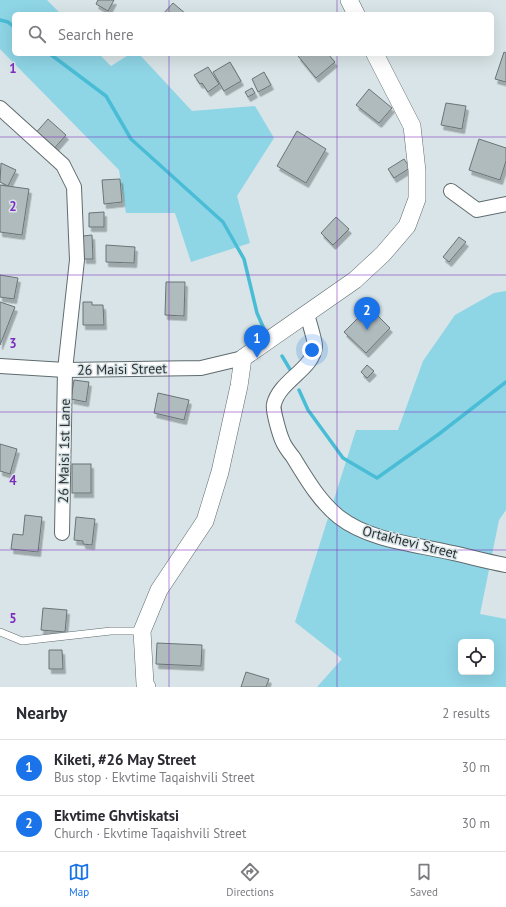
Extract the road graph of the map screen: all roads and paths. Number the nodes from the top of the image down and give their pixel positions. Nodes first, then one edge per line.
1 (349, 0) edge
2 (355, 12) edge
3 (376, 56) edge
4 (0, 108) edge
5 (451, 191) dead end
6 (506, 204) edge
7 (307, 314) junction
8 (243, 358) junction
9 (0, 366) edge
10 (65, 370) junction
11 (62, 533) dead end
12 (506, 564) edge
13 (142, 631) junction
14 (0, 632) edge
15 (147, 687) edge

1 - 2 street
3 - 7 street
4 - 10 street, 26 Maisi 1st Lane
5 - 6 street
7 - 8 street
7 - 12 street, Ortakhevi Street
8 - 10 street, 26 Maisi Street
8 - 13 street
9 - 10 street, 26 Maisi Street
10 - 11 street, 26 Maisi 1st Lane
13 - 14 lane
13 - 15 street

